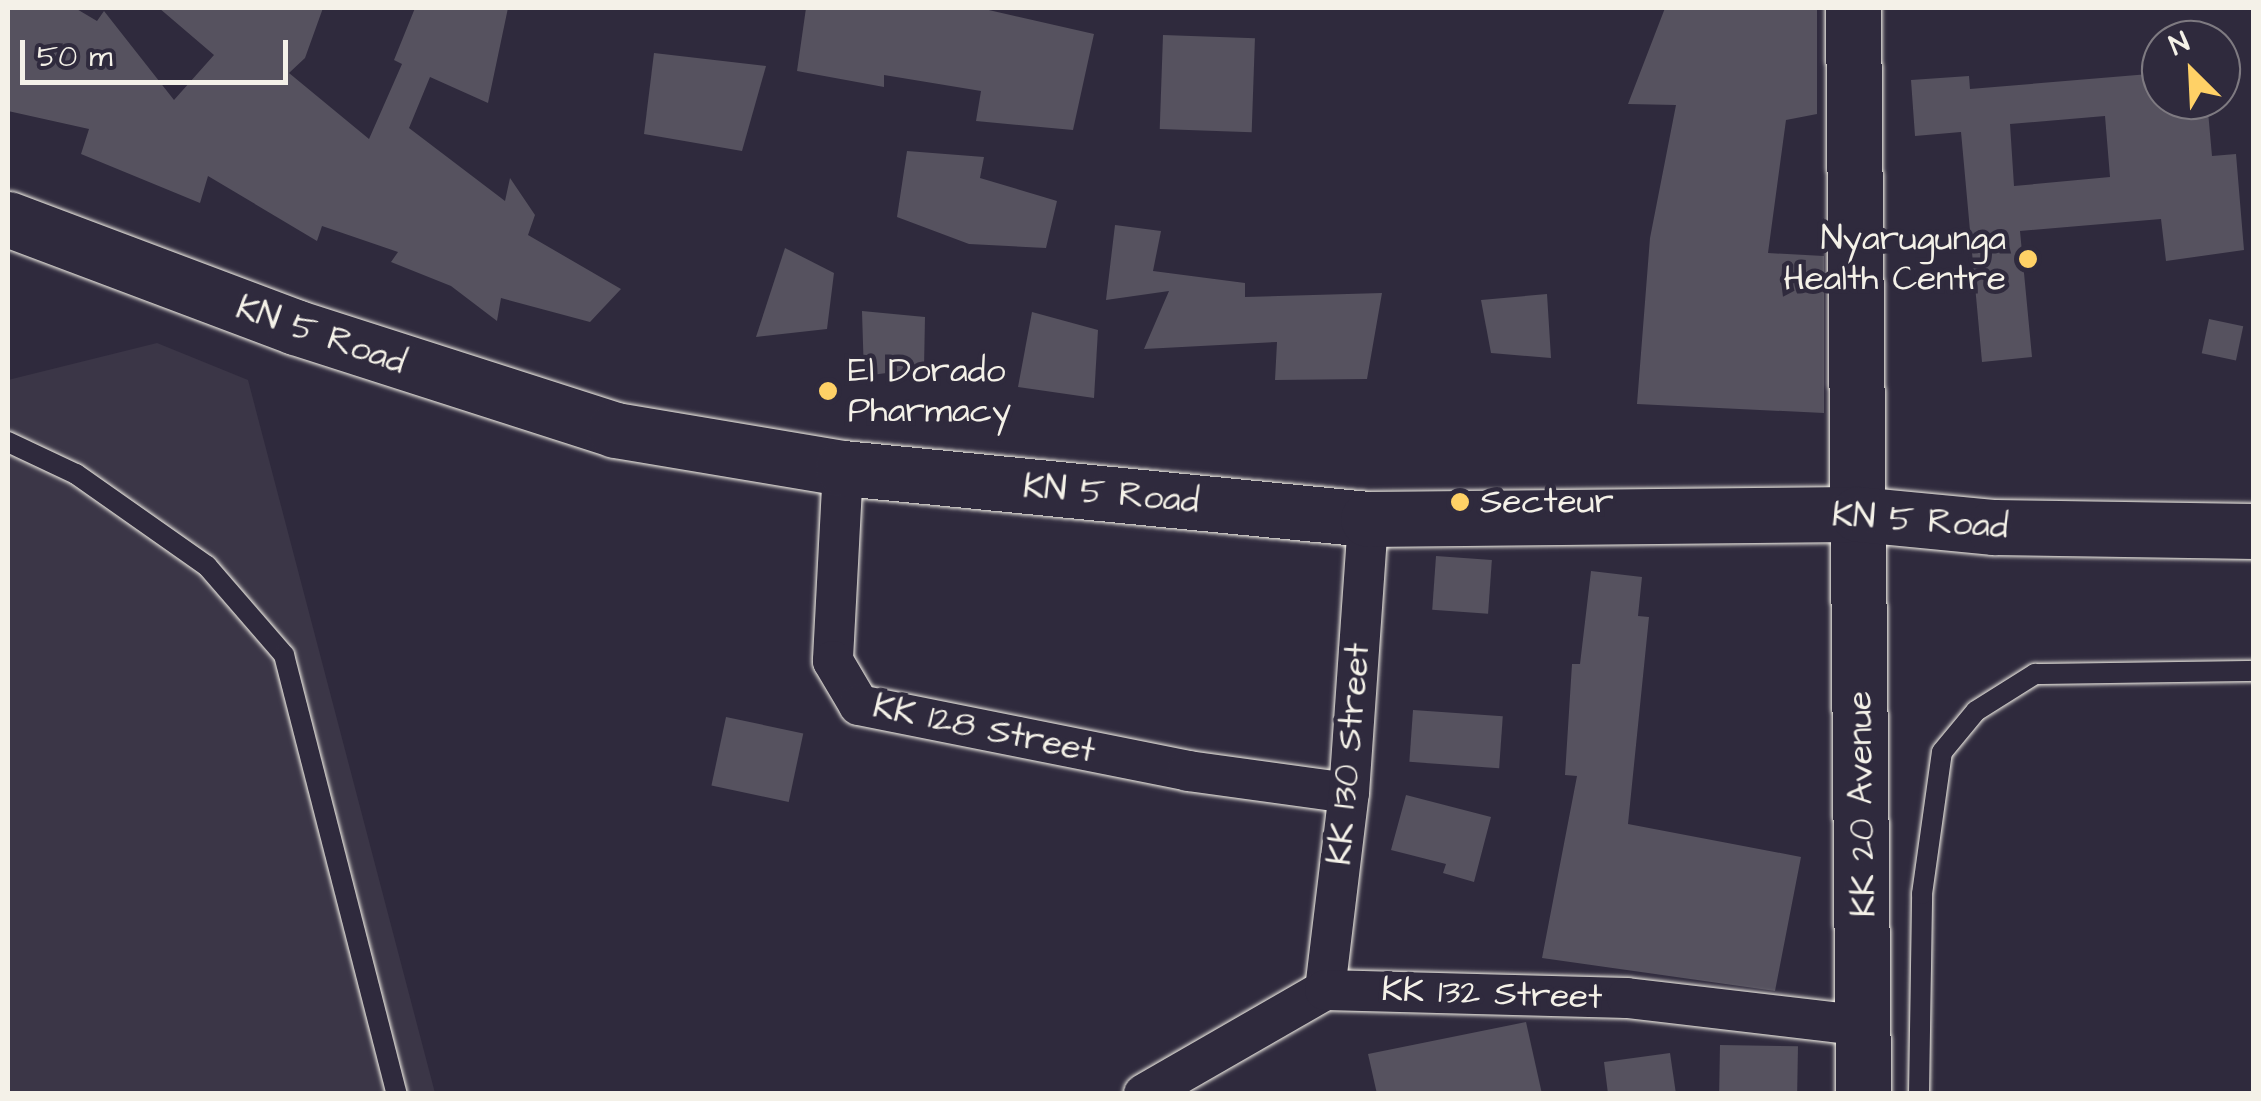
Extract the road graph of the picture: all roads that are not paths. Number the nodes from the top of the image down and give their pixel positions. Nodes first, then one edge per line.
1 (1852, 8) edge
2 (8, 219) edge
3 (8, 442) edge
4 (843, 468) junction
5 (1858, 514) junction
6 (1368, 518) junction
7 (2254, 531) edge
8 (2254, 671) edge
9 (1350, 793) junction
10 (1325, 990) junction
11 (1866, 1026) junction
12 (398, 1094) edge
13 (1144, 1094) edge
14 (1863, 1094) edge
15 (1919, 1094) edge

1 - 5 main road, KK 20 Avenue
2 - 4 main road, KN 5 Road
3 - 12 lane
4 - 6 main road, KN 5 Road
4 - 9 street, KK 128 Street
5 - 6 main road, KN 5 Road
5 - 7 main road, KN 5 Road
5 - 11 main road, KK 20 Avenue
6 - 9 street, KK 130 Street
8 - 15 lane
9 - 10 street, KK 130 Street
10 - 11 street, KK 132 Street
10 - 13 street
11 - 14 main road, KK 20 Avenue

